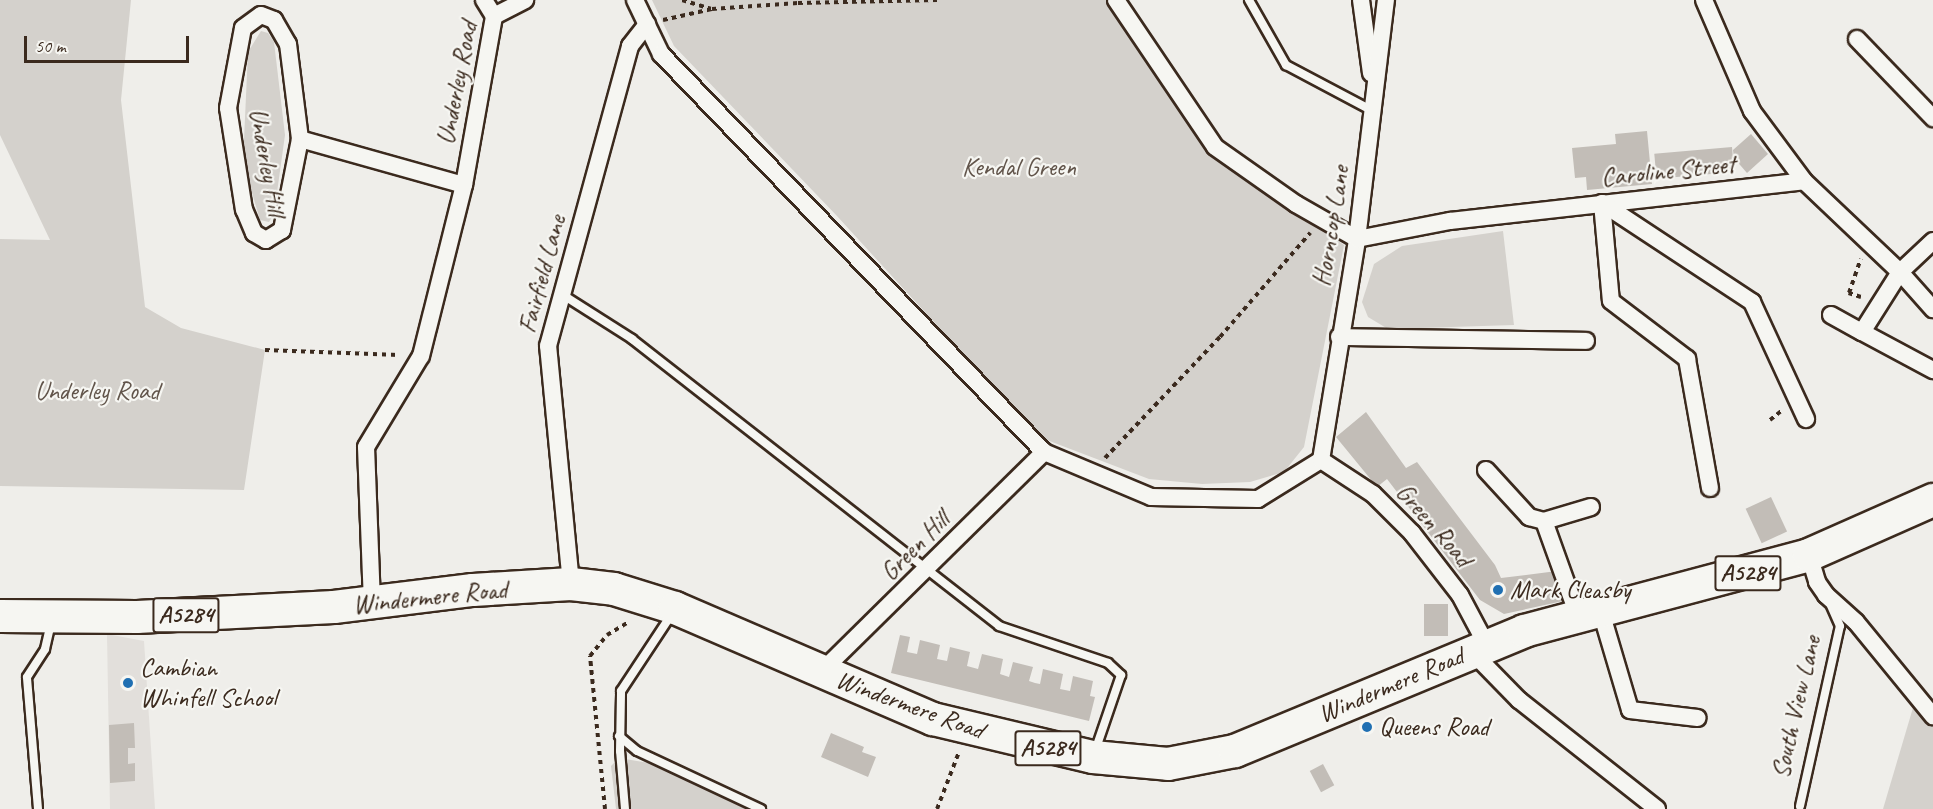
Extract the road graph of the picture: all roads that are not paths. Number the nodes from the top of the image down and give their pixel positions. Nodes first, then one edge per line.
1 (484, 0) edge
2 (525, 0) edge
3 (635, 0) edge
4 (1116, 0) edge
5 (1249, 0) edge
6 (1361, 0) edge
7 (1386, 0) edge
8 (1704, 0) edge
9 (494, 16) junction
10 (647, 24) junction
11 (1857, 39) dead end
12 (1374, 106) junction
13 (1933, 118) edge
14 (300, 139) junction
15 (1804, 181) junction
16 (464, 185) junction
17 (1602, 204) junction
18 (1357, 239) junction
19 (1933, 241) edge
20 (1900, 272) junction
21 (563, 295) junction
22 (1933, 309) edge
23 (1831, 315) dead end
24 (1862, 332) junction
25 (1339, 338) junction
26 (1586, 342) dead end
27 (1933, 370) edge
28 (1806, 419) dead end
29 (1044, 452) junction
30 (1321, 460) junction
31 (1486, 470) dead end
32 (1710, 488) dead end
33 (1933, 500) edge
34 (1591, 507) dead end
35 (1544, 521) junction
36 (1809, 555) junction
37 (927, 571) junction
38 (571, 584) junction
39 (1826, 595) junction
40 (372, 603) junction
41 (675, 608) junction
42 (0, 615) edge
43 (1590, 615) junction
44 (52, 616) junction
45 (1479, 648) junction
46 (820, 673) junction
47 (1933, 716) edge
48 (1698, 718) dead end
49 (619, 736) junction
50 (1093, 757) junction
51 (1800, 806) dead end
52 (38, 809) edge
53 (625, 809) edge
54 (761, 809) edge
55 (1657, 809) edge

1 - 9 street
2 - 9 street, Underley Road
3 - 10 street
4 - 18 street
5 - 12 lane
6 - 12 street
7 - 12 street, Horncop Lane
8 - 15 street
9 - 16 street, Underley Road
10 - 21 street, Fairfield Lane
10 - 29 street
11 - 13 street
12 - 18 street, Horncop Lane
14 - 14 street, Underley Hill
14 - 16 street, Underley Hill
15 - 17 street, Caroline Street
15 - 20 street
16 - 40 street, Underley Road
17 - 18 street, Caroline Street
17 - 28 street
17 - 32 street
18 - 25 street, Horncop Lane
19 - 20 street
20 - 22 street
20 - 24 street
21 - 37 lane
21 - 38 street, Fairfield Lane
23 - 24 street
24 - 27 street
25 - 26 street
25 - 30 street, Horncop Lane
29 - 30 street
29 - 37 street, Green Hill
30 - 45 street, Green Road
31 - 35 street
33 - 36 highway, Windermere Road / A5284
34 - 35 street
35 - 43 street
36 - 39 street, South View Lane
36 - 43 highway, Windermere Road / A5284
37 - 46 street, Green Hill
37 - 50 lane
38 - 40 highway, Windermere Road / A5284
38 - 41 highway, Windermere Road / A5284
39 - 47 street
39 - 51 lane, South View Lane
40 - 44 highway, Windermere Road / A5284
41 - 46 highway, Windermere Road / A5284
41 - 49 lane
42 - 44 highway, Windermere Road / A5284
43 - 45 highway, Windermere Road / A5284
43 - 48 street
44 - 52 lane
45 - 50 highway, Windermere Road / A5284
45 - 55 street
46 - 50 highway, Windermere Road / A5284
49 - 53 lane
49 - 54 lane

